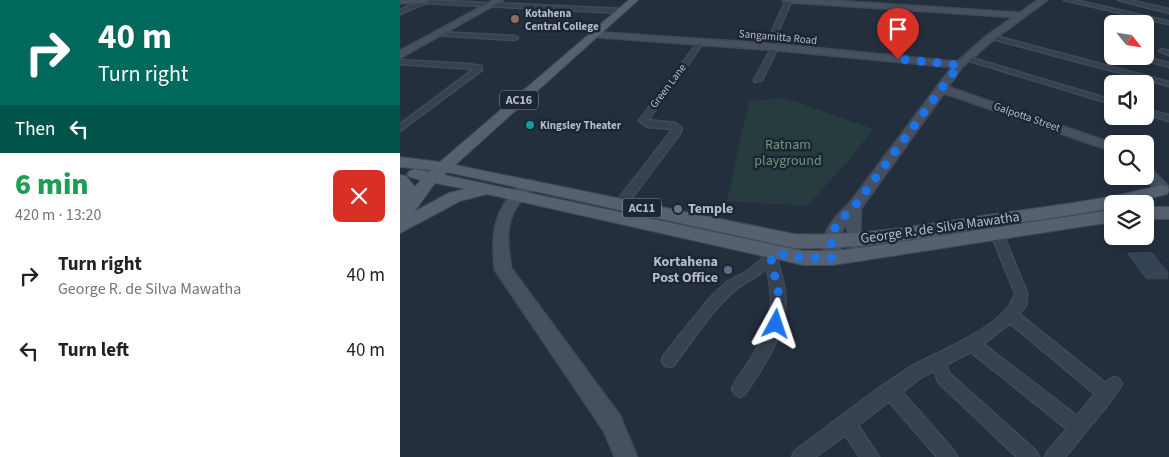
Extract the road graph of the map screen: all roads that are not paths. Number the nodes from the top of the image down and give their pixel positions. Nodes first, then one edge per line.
1 (634, 0) edge
2 (789, 0) edge
3 (1043, 0) edge
4 (1067, 0) edge
5 (1121, 0) edge
6 (400, 1) edge
7 (426, 1) edge
8 (495, 2) edge
9 (622, 11) junction
10 (1169, 11) edge
11 (400, 12) edge
12 (1022, 15) junction
13 (1166, 24) dead end
14 (437, 34) junction
15 (596, 35) junction
16 (991, 37) junction
17 (515, 38) dead end
18 (702, 42) junction
19 (772, 47) junction
20 (401, 61) edge
21 (1154, 61) edge
22 (962, 62) junction
23 (1169, 65) edge
24 (758, 80) dead end
25 (1169, 84) edge
26 (942, 89) junction
27 (1104, 100) edge
28 (1154, 114) edge
29 (1169, 118) edge
30 (400, 128) edge
31 (1104, 144) edge
32 (400, 162) edge
33 (400, 173) edge
34 (444, 173) junction
35 (1154, 179) edge
36 (400, 180) edge
37 (1164, 188) edge
38 (523, 190) junction
39 (497, 191) junction
40 (621, 204) junction
41 (1169, 205) edge
42 (854, 207) junction
43 (404, 211) edge
44 (1154, 213) edge
45 (1169, 213) edge
46 (1104, 217) edge
47 (400, 227) edge
48 (996, 234) junction
49 (858, 247) junction
50 (831, 250) junction
51 (774, 256) junction
52 (1010, 315) junction
53 (972, 344) junction
54 (669, 360) dead end
55 (938, 363) junction
56 (740, 389) dead end
57 (890, 390) junction
58 (847, 422) junction
59 (1079, 428) junction
60 (626, 457) edge
61 (800, 457) edge
62 (870, 457) edge
63 (948, 457) edge
64 (1030, 457) edge
65 (1054, 457) edge

1 - 9 main road, AC16
2 - 12 main road
2 - 19 street
3 - 12 main road
4 - 13 street
5 - 10 street
6 - 7 main road
7 - 8 street
7 - 11 street
8 - 9 street
8 - 14 main road
9 - 15 main road, AC16
12 - 16 main road
14 - 17 street
14 - 20 main road
15 - 18 main road, Sangamitta Road
15 - 34 main road, AC16
16 - 22 main road
16 - 25 street
18 - 19 main road, Sangamitta Road
18 - 40 street, Green Lane
19 - 22 main road, Sangamitta Road
19 - 24 street
20 - 30 street
21 - 23 street
22 - 26 main road
22 - 27 street
26 - 31 main road, Galpotta Street
26 - 42 main road
28 - 29 street
32 - 34 main road
33 - 34 main road
34 - 38 main road, George R. de Silva Mawatha / AC11
34 - 39 main road, George R. de Silva Mawatha / AC11
34 - 43 main road
34 - 47 main road
35 - 37 main road
36 - 43 main road
37 - 41 main road
37 - 49 main road, George R. de Silva Mawatha / AC11
38 - 39 main road, George R. de Silva Mawatha / AC11
38 - 40 main road, George R. de Silva Mawatha / AC11
38 - 51 main road, George R. de Silva Mawatha / AC11
38 - 60 main road
39 - 47 main road
40 - 50 main road, George R. de Silva Mawatha / AC11
42 - 49 main road
42 - 50 main road
44 - 45 main road
46 - 48 main road, George R. de Silva Mawatha / AC11
48 - 49 main road, George R. de Silva Mawatha / AC11
48 - 52 street
49 - 50 main road, George R. de Silva Mawatha / AC11
50 - 51 main road, George R. de Silva Mawatha / AC11
51 - 54 street
51 - 56 street
52 - 53 street
52 - 59 street
53 - 55 street
53 - 59 street
55 - 57 street
55 - 64 street
57 - 58 street
57 - 63 street
58 - 61 street
58 - 62 street
59 - 65 street

